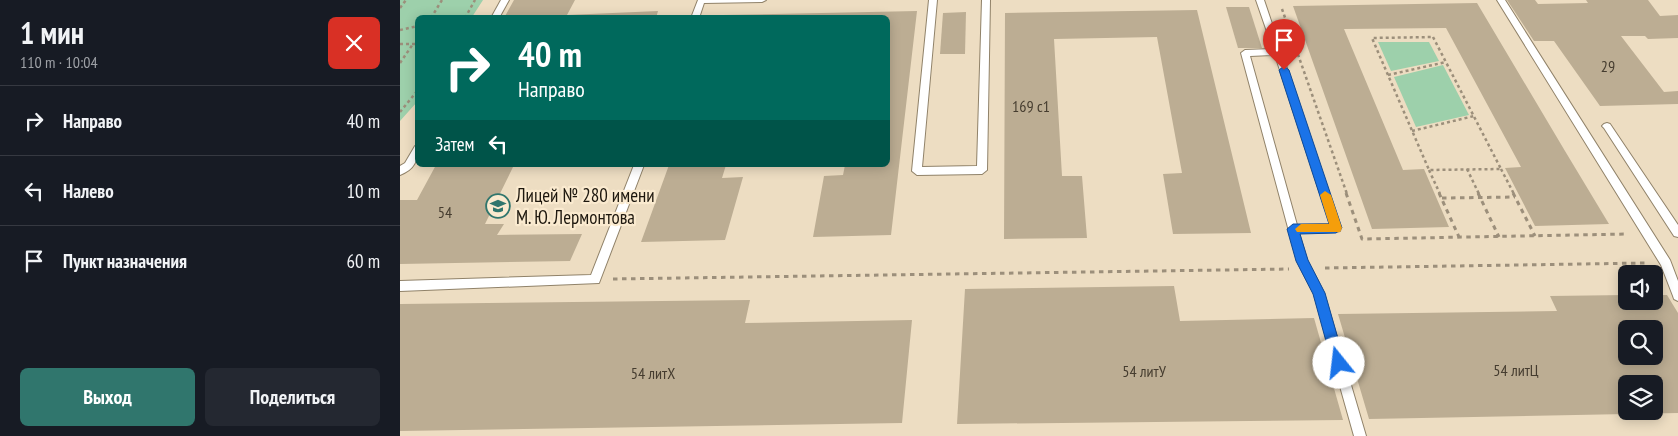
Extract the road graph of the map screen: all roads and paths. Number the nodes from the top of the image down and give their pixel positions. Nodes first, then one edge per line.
1 (406, 0) edge
2 (442, 0) edge
3 (475, 0) edge
4 (505, 0) edge
5 (762, 0) edge
6 (933, 0) edge
7 (986, 0) edge
8 (1260, 0) edge
9 (1279, 0) edge
10 (1501, 0) edge
11 (400, 8) edge
12 (432, 15) edge
13 (467, 15) edge
14 (497, 15) edge
15 (696, 15) edge
16 (415, 27) edge
17 (400, 30) edge
18 (400, 44) edge
19 (413, 44) joint
20 (1278, 52) junction
21 (1446, 62) junction
22 (400, 63) edge
23 (1388, 75) junction
24 (415, 94) edge
25 (400, 112) edge
26 (1474, 116) junction
27 (1607, 126) dead end
28 (1412, 131) junction
29 (415, 154) edge
30 (638, 167) edge
31 (1500, 168) junction
32 (1467, 169) junction
33 (1429, 170) junction
34 (400, 171) edge
35 (1515, 197) junction
36 (1442, 198) junction
37 (1480, 198) junction
38 (1293, 229) junction
39 (1678, 233) edge
40 (1635, 234) dead end
41 (1499, 236) junction
42 (1535, 236) junction
43 (1459, 237) junction
44 (1666, 263) junction
45 (1306, 268) junction
46 (595, 280) junction
47 (400, 286) edge
48 (1678, 296) edge
49 (1360, 436) edge

1 - 11 path
2 - 12 path
3 - 13 path
4 - 14 lane
5 - 15 lane
6 - 7 lane
8 - 20 lane
9 - 43 path
10 - 44 lane
16 - 17 path
18 - 19 path
19 - 22 path
20 - 38 lane
20 - 38 lane
21 - 23 path
21 - 23 path
21 - 26 path
23 - 28 path
24 - 25 path
26 - 28 path
26 - 31 path
27 - 39 lane
28 - 33 path
29 - 34 lane
30 - 46 lane
31 - 32 path
31 - 35 path
32 - 33 path
32 - 37 path
33 - 36 path
35 - 37 path
35 - 42 path
36 - 37 path
36 - 43 path
37 - 41 path
38 - 45 lane
40 - 42 path
41 - 42 path
41 - 43 path
44 - 45 path
44 - 48 lane
45 - 46 path
45 - 49 lane
46 - 47 lane

